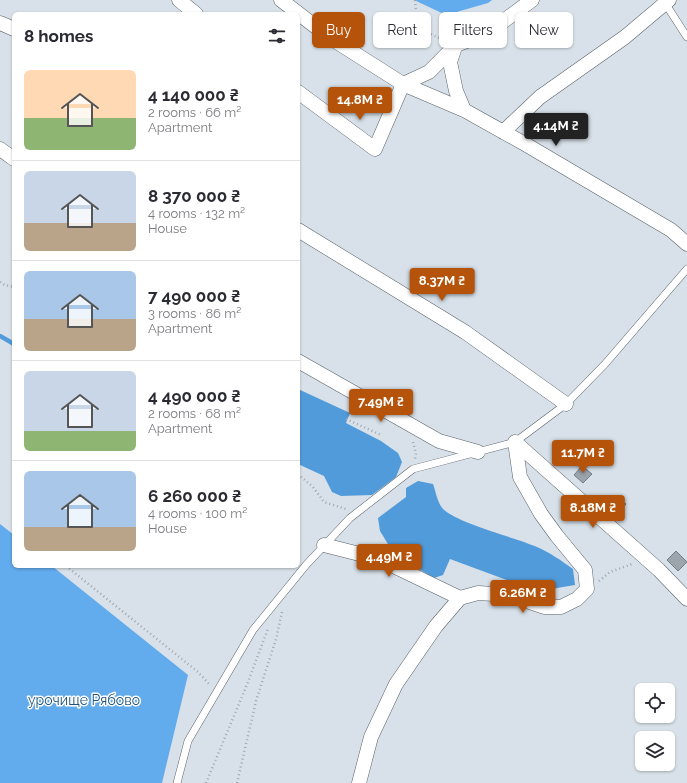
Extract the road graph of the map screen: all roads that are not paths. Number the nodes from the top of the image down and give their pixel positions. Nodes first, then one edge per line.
1 (179, 0) edge
2 (281, 0) edge
3 (532, 0) edge
4 (667, 2) edge
5 (194, 12) edge
6 (297, 12) edge
7 (300, 15) edge
8 (507, 18) edge
9 (0, 22) edge
10 (12, 28) edge
11 (687, 37) edge
12 (453, 48) edge
13 (455, 48) edge
14 (404, 84) junction
15 (300, 93) edge
16 (464, 110) junction
17 (503, 132) junction
18 (0, 149) edge
19 (12, 158) edge
20 (300, 231) edge
21 (687, 244) edge
22 (687, 270) edge
23 (300, 362) edge
24 (566, 404) junction
25 (514, 442) junction
26 (478, 452) junction
27 (324, 545) junction
28 (460, 598) junction
29 (687, 599) edge
30 (177, 783) edge
31 (359, 783) edge

1 - 5 street
2 - 6 street
3 - 8 street
4 - 11 lane
4 - 17 street
7 - 14 street
9 - 10 street
12 - 14 street
13 - 16 street
14 - 15 street
14 - 16 street
16 - 17 street
17 - 21 street
18 - 19 street
20 - 24 street
22 - 24 lane
23 - 26 street
24 - 25 lane
25 - 26 lane
25 - 28 street
25 - 29 street
26 - 27 lane
27 - 28 street
27 - 30 lane
28 - 31 street

